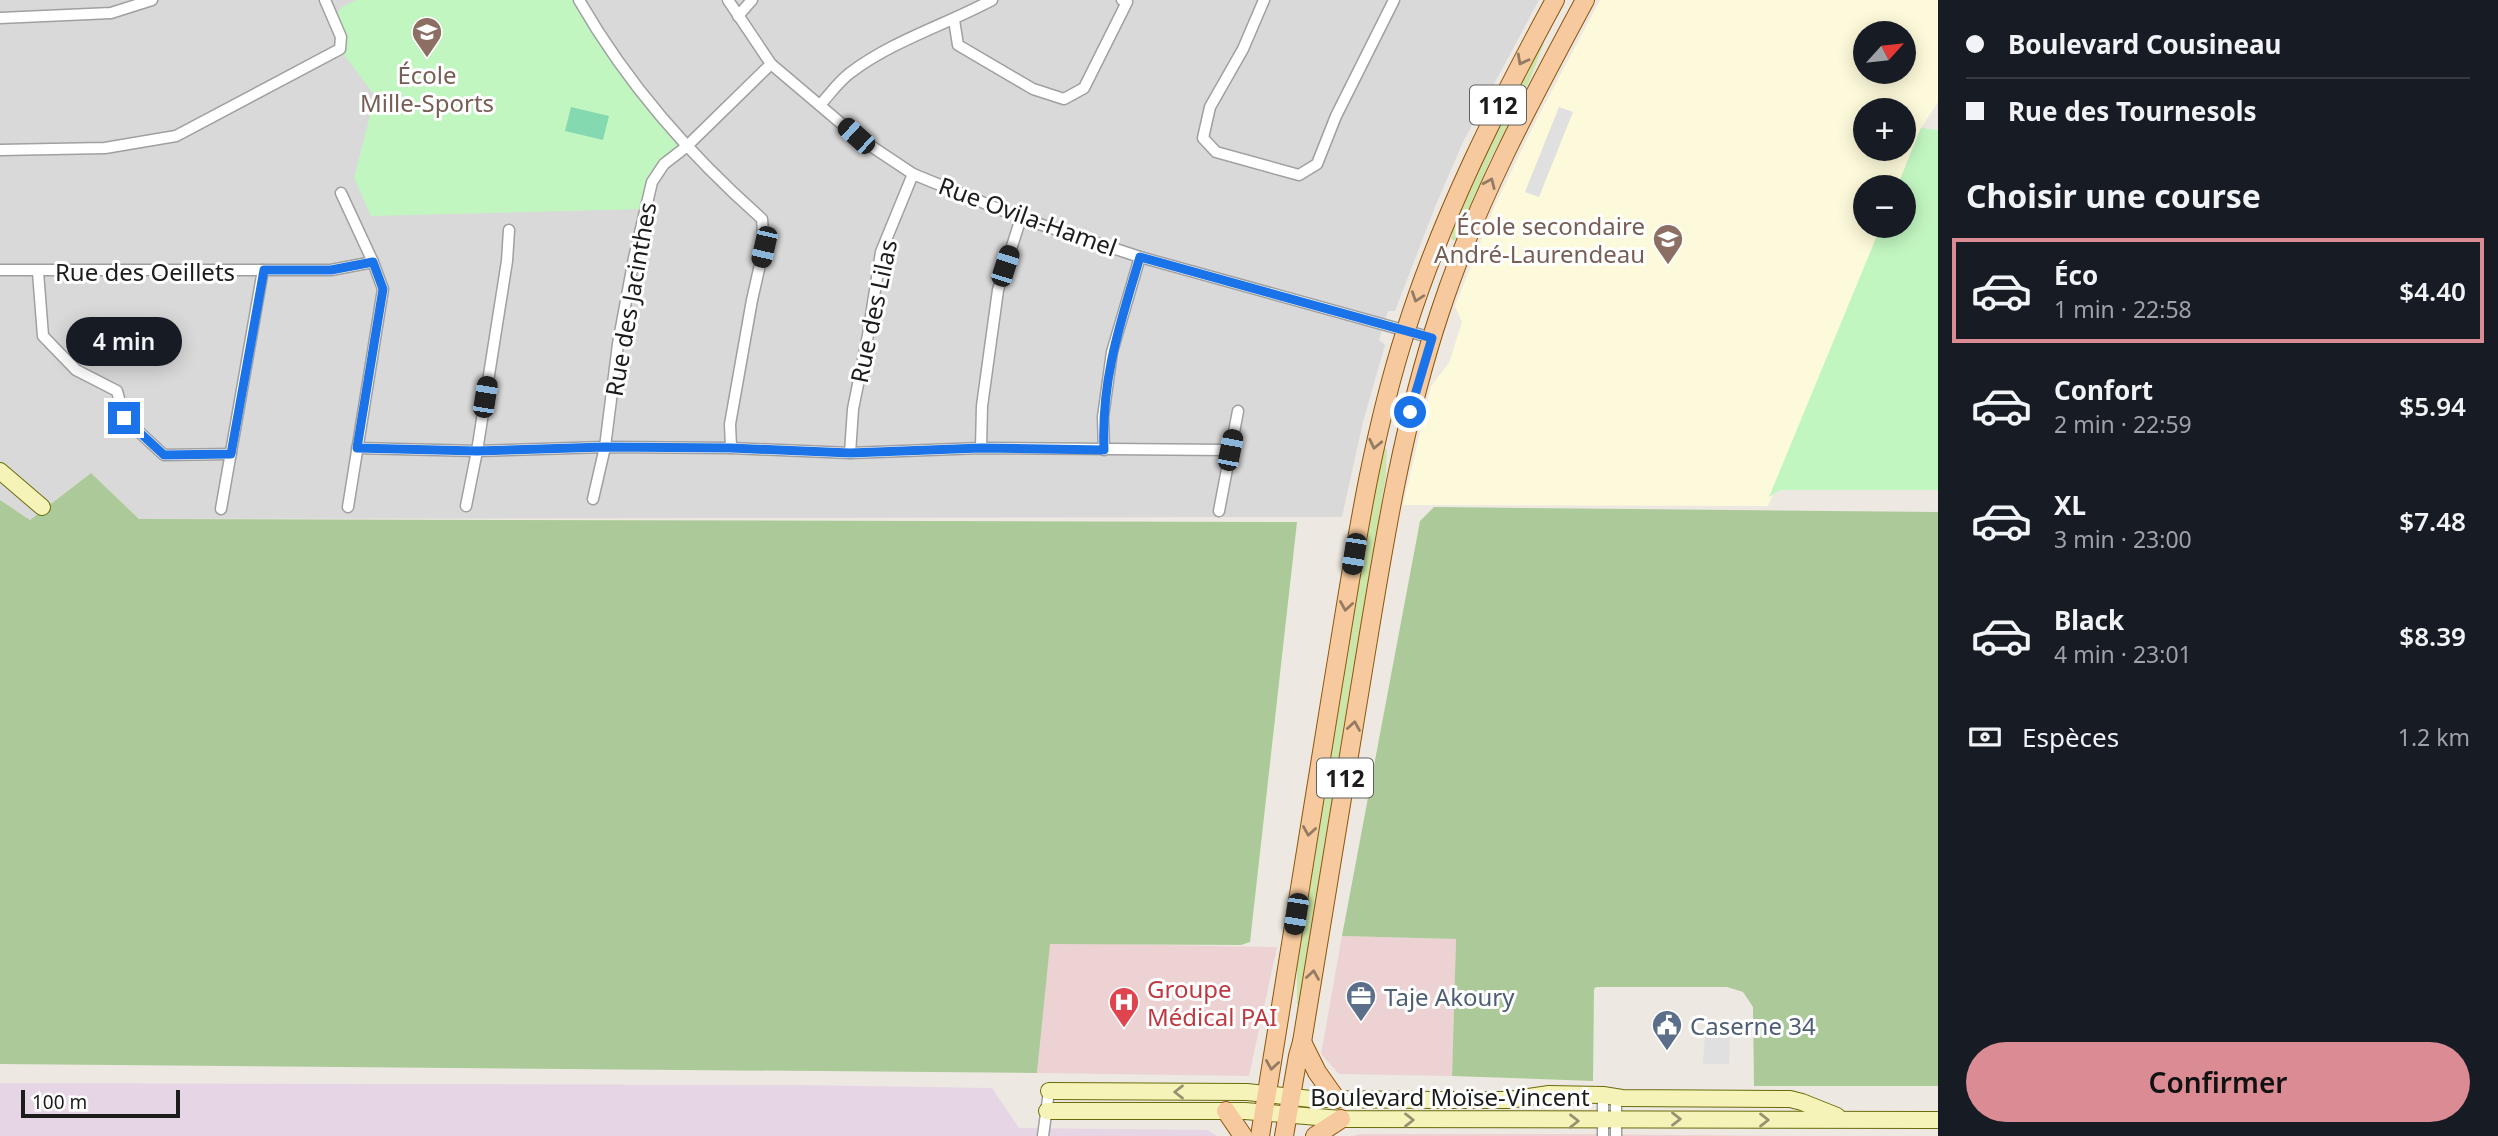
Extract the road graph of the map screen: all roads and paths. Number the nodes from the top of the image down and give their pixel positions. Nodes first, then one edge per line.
1 (152, 0) edge
2 (325, 0) edge
3 (579, 0) edge
4 (728, 0) edge
5 (752, 0) edge
6 (992, 0) edge
7 (1122, 0) edge
8 (1264, 0) edge
9 (1394, 0) edge
10 (1555, 0) edge
11 (1585, 0) edge
12 (738, 16) junction
13 (0, 18) edge
14 (954, 20) junction
15 (771, 64) junction
16 (820, 105) junction
17 (686, 147) junction
18 (0, 150) edge
19 (913, 174) junction
20 (341, 192) dead end
21 (1021, 218) junction
22 (509, 230) dead end
23 (1140, 257) junction
24 (373, 262) junction
25 (0, 270) edge
26 (264, 270) junction
27 (38, 272) junction
28 (1405, 331) junction
29 (1432, 338) junction
30 (1238, 411) dead end
31 (605, 447) junction
32 (357, 448) junction
33 (731, 448) junction
34 (981, 448) junction
35 (1104, 450) junction
36 (1230, 450) junction
37 (477, 451) junction
38 (850, 453) junction
39 (231, 454) junction
40 (0, 471) edge
41 (593, 499) dead end
42 (466, 506) dead end
43 (42, 507) dead end
44 (348, 507) dead end
45 (221, 509) dead end
46 (1219, 511) dead end
47 (1302, 1042) junction
48 (1049, 1091) joint
49 (1610, 1097) junction
50 (1336, 1099) junction
51 (1266, 1103) junction
52 (1289, 1106) junction
53 (1047, 1111) junction
54 (1226, 1111) junction
55 (1341, 1119) junction
56 (1846, 1120) junction
57 (1938, 1120) edge
58 (1609, 1128) edge
59 (1043, 1136) edge
60 (1243, 1136) edge
61 (1261, 1136) edge
62 (1284, 1136) edge
63 (1315, 1136) edge

1 - 13 street
2 - 18 street
3 - 17 street
4 - 12 street, Rue Ovila-Hamel
5 - 12 street
6 - 14 street
7 - 14 street
8 - 9 street
10 -> 28 main road, 112
29 -> 11 main road, 112
12 - 15 street, Rue Ovila-Hamel
14 - 16 street
15 - 16 street, Rue Ovila-Hamel
15 - 17 street, Rue des Jacinthes
16 - 19 street, Rue Ovila-Hamel
17 - 31 street, Rue des Jacinthes
17 - 33 street
19 - 21 street, Rue Ovila-Hamel
19 - 38 street, Rue des Lilas
20 - 24 street
21 - 23 street, Rue Ovila-Hamel
21 - 34 street
22 - 37 street
23 - 28 street, Rue Ovila-Hamel
23 - 35 street
24 - 26 street, Rue des Oeillets
24 - 32 street
25 - 27 street, Rue des Oeillets
26 - 27 street, Rue des Oeillets
26 - 39 street
27 - 39 street
28 - 29 street, Rue Ovila-Hamel
28 -> 51 main road, 112
47 -> 29 main road, 112
30 - 36 street
31 - 33 street
31 - 37 street
31 - 41 street, Rue des Jacinthes
32 - 37 street
32 - 44 street
33 - 38 street
34 - 35 street
34 - 38 street
35 - 36 street
36 - 46 street
37 - 42 street
39 - 45 street
40 - 43 street
47 - 50 main road
47 - 52 main road, 112
51 -> 48 street, Boulevard Moïse-Vincent
48 - 53 street
49 - 50 street, Boulevard Moïse-Vincent
49 - 56 street, Boulevard Moïse-Vincent
49 - 58 street
50 - 52 street, Boulevard Moïse-Vincent
51 - 52 street, Boulevard Moïse-Vincent
51 - 54 street, Boulevard Moïse-Vincent
51 - 61 main road, 112
52 - 55 street, Boulevard Moïse-Vincent
52 - 62 main road, 112
53 - 54 street, Boulevard Moïse-Vincent
53 - 59 street
54 - 60 main road
55 -> 58 street, Boulevard Moïse-Vincent
55 - 63 main road
56 - 57 street, Boulevard Moïse-Vincent
58 -> 56 street, Boulevard Moïse-Vincent

